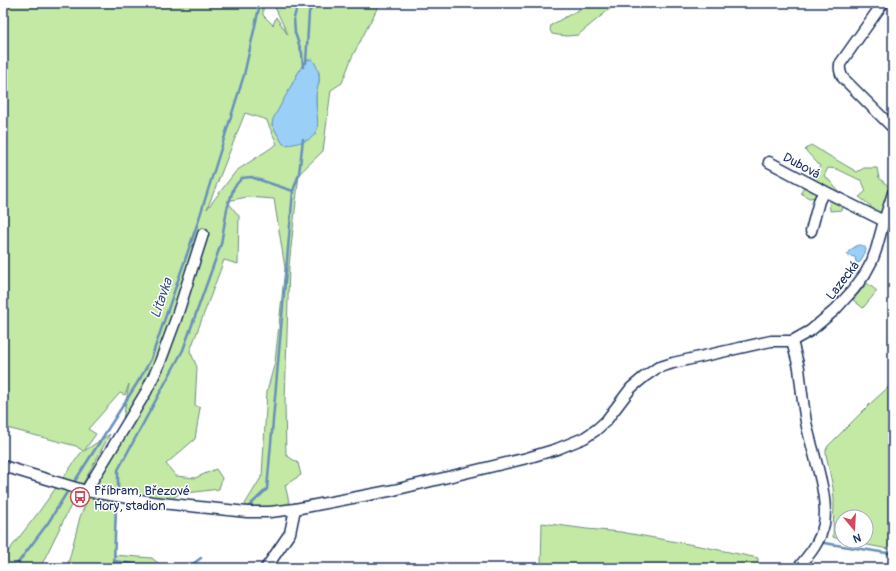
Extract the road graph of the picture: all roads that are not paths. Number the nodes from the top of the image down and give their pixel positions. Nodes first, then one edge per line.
1 (883, 3) edge
2 (893, 128) edge
3 (769, 162) dead end
4 (824, 191) junction
5 (893, 193) edge
6 (884, 221) junction
7 (811, 231) dead end
8 (203, 234) dead end
9 (792, 341) junction
10 (3, 466) edge
11 (82, 490) junction
12 (295, 509) junction
13 (266, 568) edge
14 (798, 568) edge

1 - 2 street
3 - 4 street, Dubová
4 - 6 street, Dubová
4 - 7 street, Dubová
5 - 6 street, Lazecká
6 - 9 street, Lazecká
8 - 11 street
9 - 12 street
9 - 14 street
10 - 11 street
11 - 12 street
12 - 13 street

